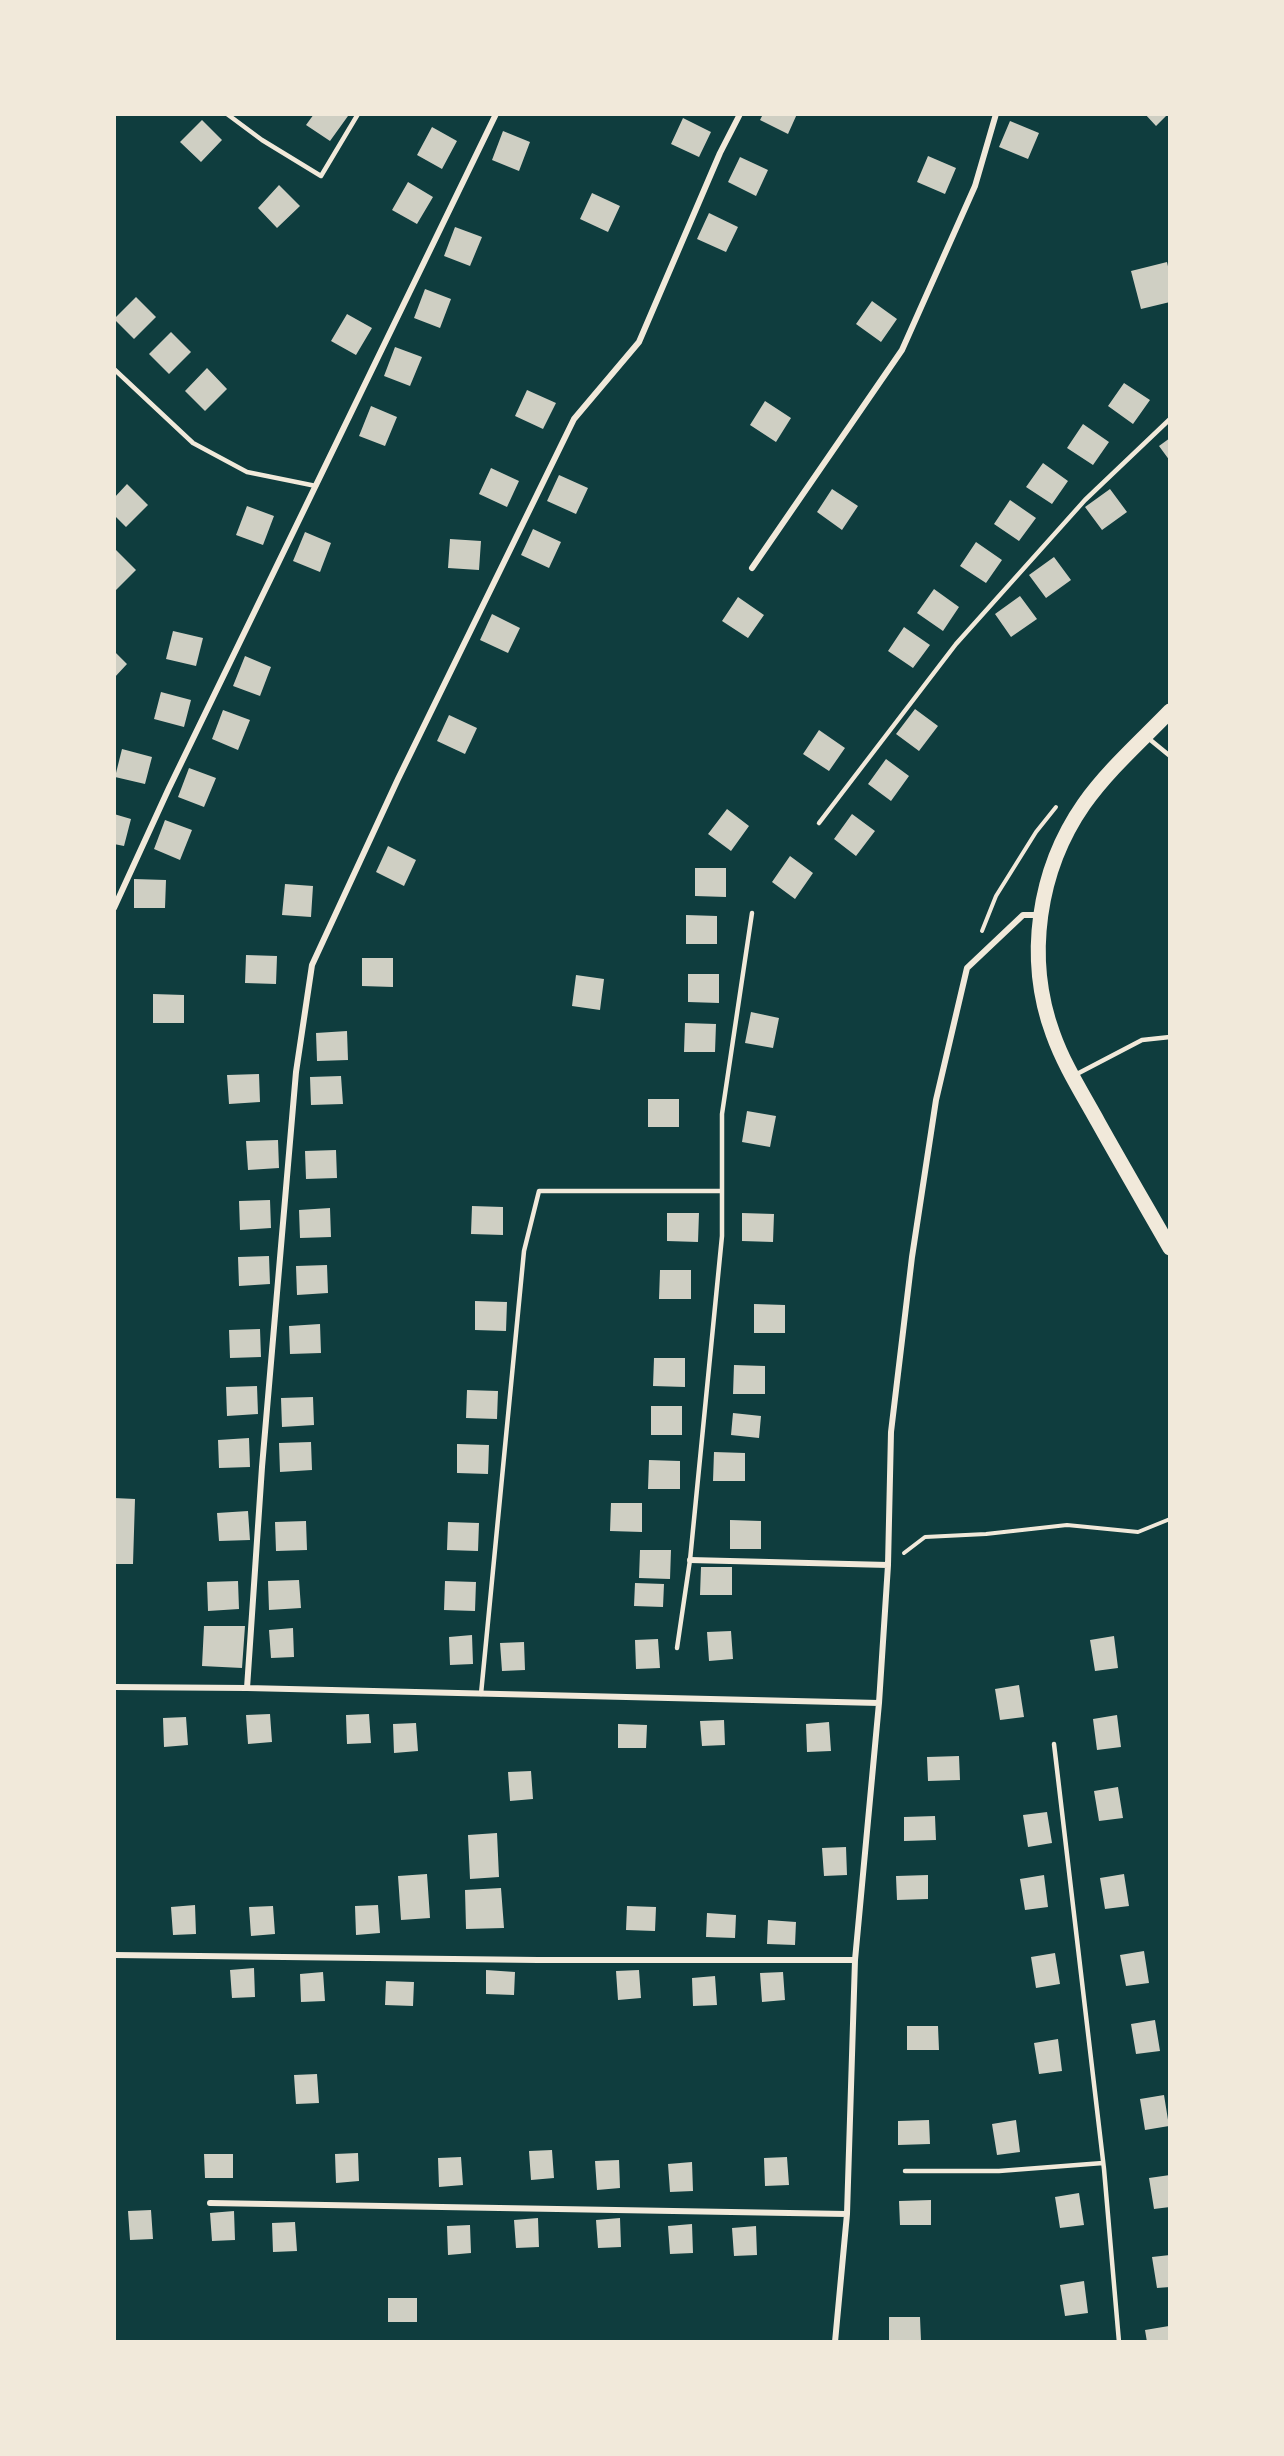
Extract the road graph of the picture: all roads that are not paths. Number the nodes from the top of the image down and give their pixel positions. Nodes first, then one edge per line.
1 (227, 114) edge
2 (358, 114) edge
3 (496, 114) edge
4 (740, 114) edge
5 (996, 114) edge
6 (114, 369) edge
7 (1170, 419) edge
8 (316, 486) junction
9 (752, 568) dead end
10 (1170, 711) edge
11 (1146, 736) junction
12 (1170, 756) edge
13 (819, 823) dead end
14 (114, 908) edge
15 (752, 913) dead end
16 (1040, 915) junction
17 (1170, 1037) edge
18 (1072, 1076) junction
19 (722, 1191) junction
20 (1170, 1248) edge
21 (690, 1560) junction
22 (888, 1565) junction
23 (676, 1648) dead end
24 (114, 1687) edge
25 (247, 1688) junction
26 (481, 1694) junction
27 (879, 1702) junction
28 (1054, 1744) dead end
29 (114, 1955) edge
30 (855, 1960) junction
31 (1103, 2163) junction
32 (905, 2171) dead end
33 (210, 2203) dead end
34 (847, 2214) junction
35 (835, 2342) edge
36 (1119, 2342) edge

1 - 2 lane
3 - 8 street
4 - 25 street
5 - 9 street
6 - 8 lane
7 - 13 lane
8 - 14 street
10 - 11 main road
11 - 12 lane
11 - 16 main road
15 - 19 lane
16 - 18 main road
16 - 22 street
17 - 18 lane
18 - 20 main road
19 - 21 lane
19 - 26 lane
21 - 22 street
21 - 23 lane
22 - 27 street
24 - 25 street
25 - 26 street
26 - 27 street
27 - 30 street
28 - 31 lane
29 - 30 street
30 - 34 street
31 - 32 lane
31 - 36 lane
33 - 34 street
34 - 35 street

